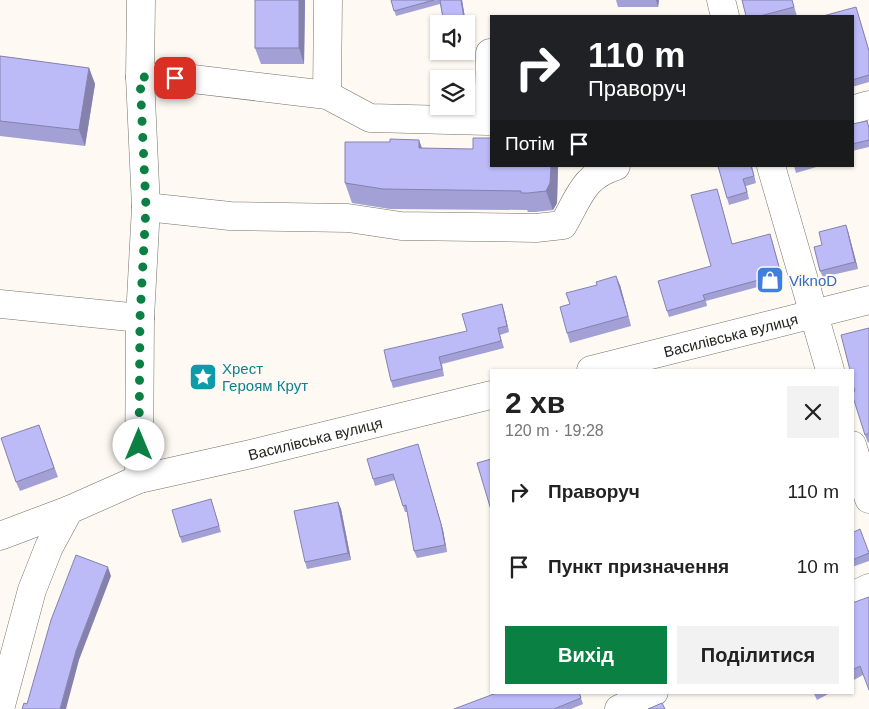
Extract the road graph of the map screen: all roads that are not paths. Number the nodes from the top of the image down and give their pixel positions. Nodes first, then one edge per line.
1 (141, 0) edge
2 (328, 0) edge
3 (721, 0) edge
4 (725, 15) edge
5 (490, 53) edge
6 (140, 77) junction
7 (327, 95) junction
8 (869, 105) edge
9 (854, 109) edge
10 (613, 167) edge
11 (771, 167) edge
12 (146, 207) junction
13 (869, 300) edge
14 (0, 304) edge
15 (813, 315) junction
16 (140, 318) junction
17 (595, 369) edge
18 (830, 369) edge
19 (490, 395) edge
20 (854, 451) edge
21 (139, 479) junction
22 (869, 499) edge
23 (69, 510) junction
24 (0, 536) edge
25 (869, 588) edge
26 (854, 595) edge
27 (650, 694) edge
28 (0, 708) edge
29 (619, 709) edge

1 - 6 street
2 - 7 street
3 - 4 street
5 - 7 street
6 - 7 street
6 - 12 street
8 - 9 street
10 - 12 street
11 - 15 street
12 - 16 street
13 - 15 street, Василівська вулиця
14 - 16 street
15 - 17 street, Василівська вулиця
15 - 18 street
16 - 21 street
19 - 21 street, Василівська вулиця
20 - 22 street
21 - 23 street, Василівська вулиця
23 - 24 street
23 - 28 street
25 - 26 street
27 - 29 street

